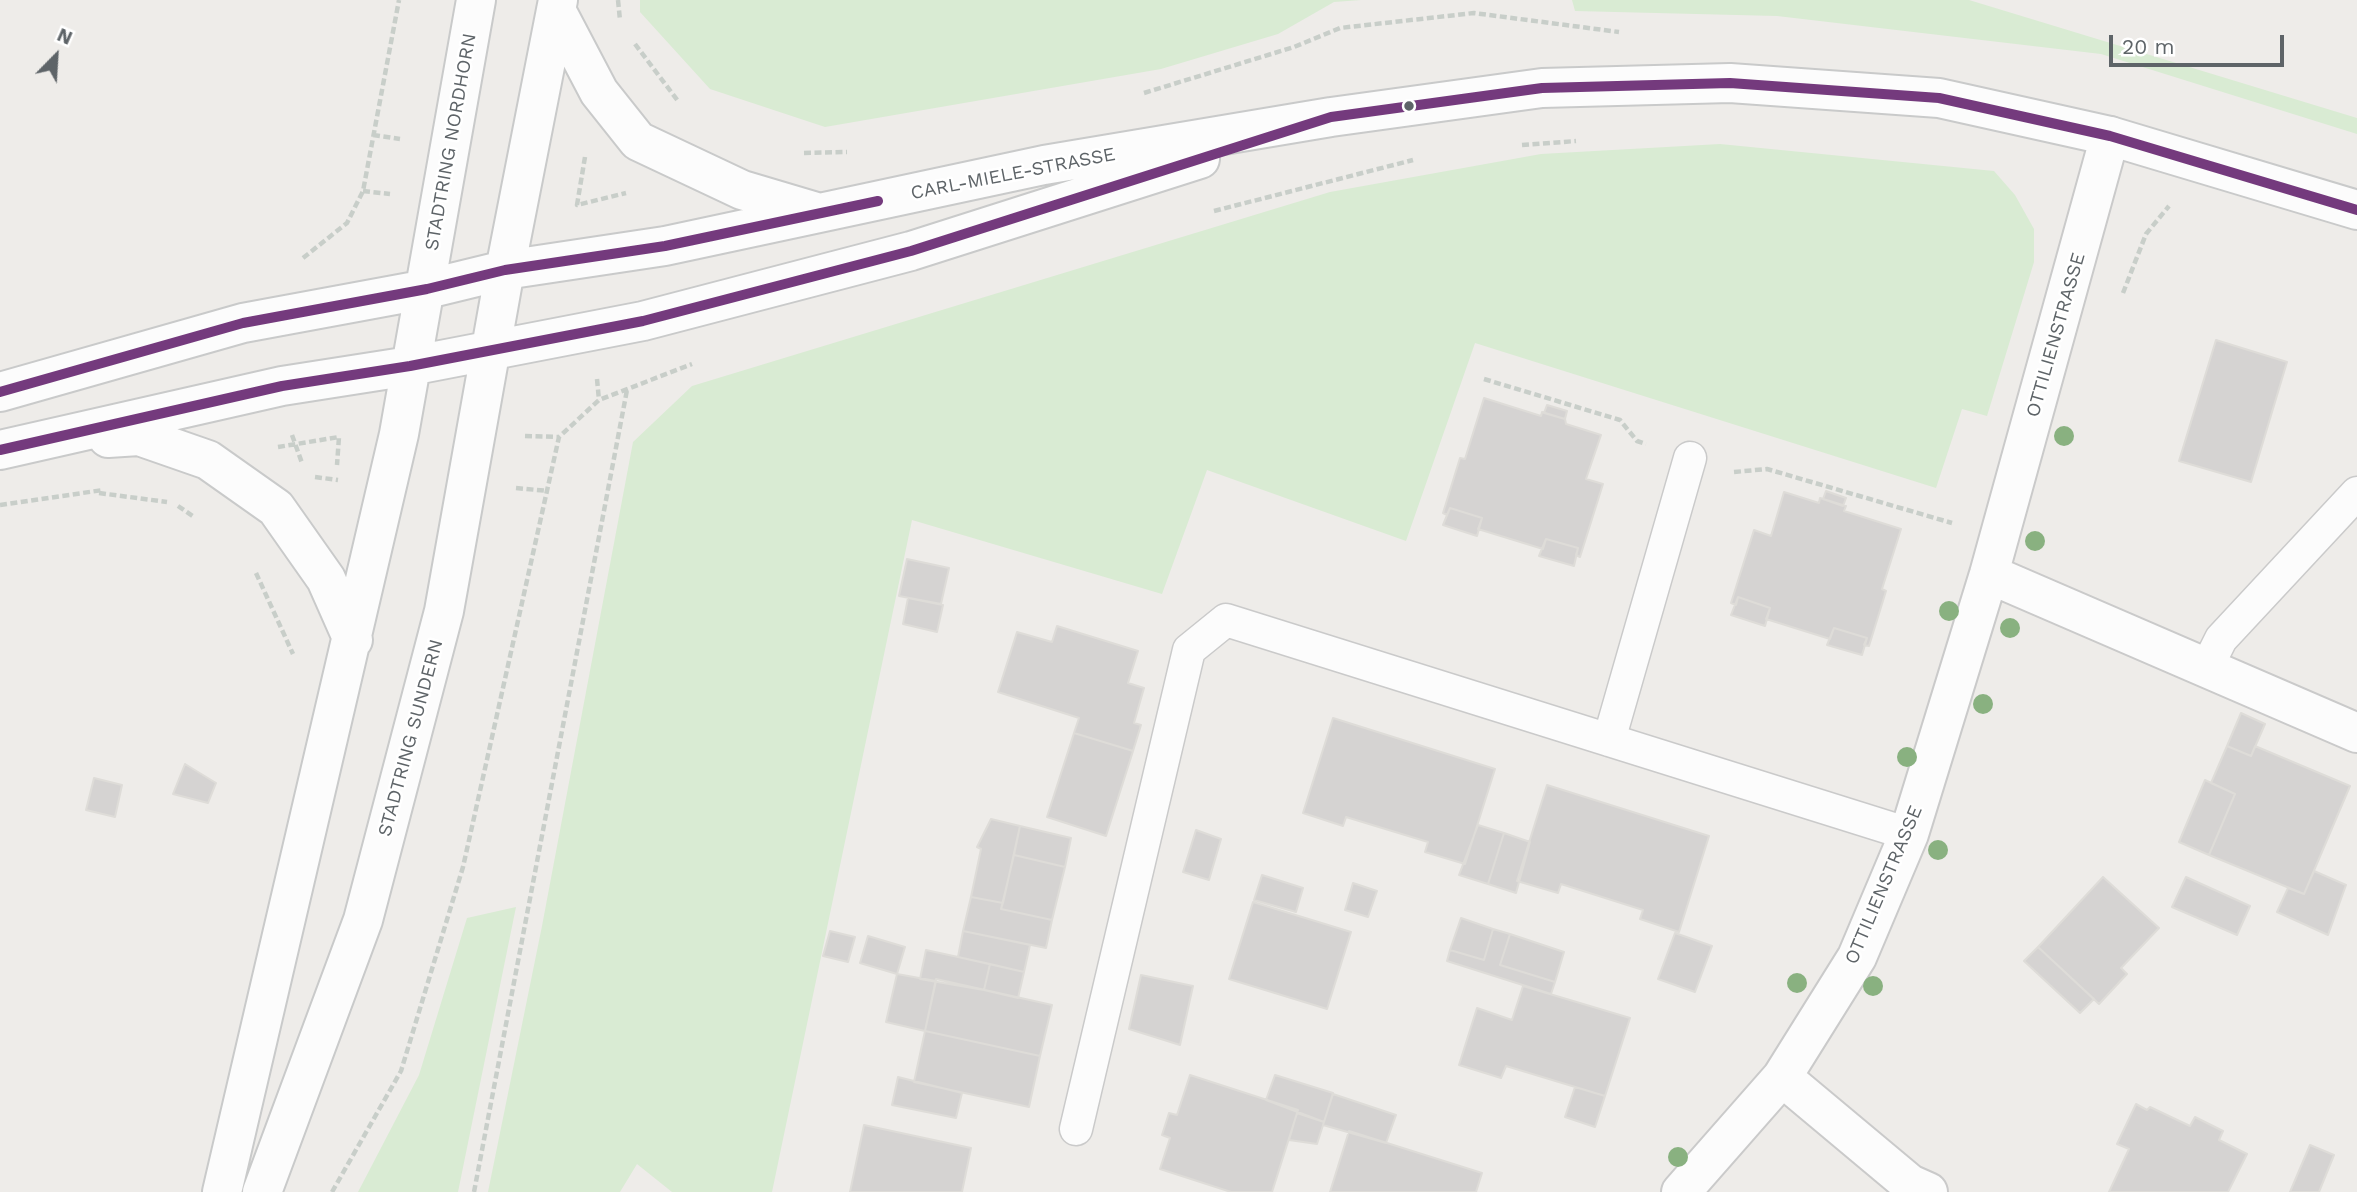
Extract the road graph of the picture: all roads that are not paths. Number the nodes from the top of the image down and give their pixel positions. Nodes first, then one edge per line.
1 (476, 0) edge
2 (557, 5) edge
3 (1331, 117) junction
4 (2110, 136) junction
5 (2357, 210) edge
6 (821, 213) junction
7 (505, 270) junction
8 (427, 289) junction
9 (491, 351) junction
10 (410, 366) junction
11 (0, 392) edge
12 (18, 447) edge
13 (1690, 458) road end
14 (2357, 493) edge
15 (1989, 574) junction
16 (353, 640) junction
17 (2207, 667) junction
18 (2357, 733) edge
19 (1609, 740) junction
20 (1909, 834) junction
21 (1782, 1077) junction
22 (1076, 1129) dead end
23 (222, 1192) edge
24 (262, 1192) edge
25 (1681, 1192) edge
26 (1928, 1192) edge

1 - 8 street, STADTRING NORDHORN
2 - 6 street
2 - 7 street
3 - 4 street, CARL-MIELE-STRASSE
3 - 6 street, CARL-MIELE-STRASSE
3 - 9 street, CARL-MIELE-STRASSE
4 - 5 street, CARL-MIELE-STRASSE
4 - 15 street, OTTILIENSTRASSE
6 - 7 street, CARL-MIELE-STRASSE
7 - 8 street, CARL-MIELE-STRASSE
7 - 9 street, STADTRING SUNDERN
8 - 10 street, STADTRING NORDHORN
8 - 11 street, CARL-MIELE-STRASSE
9 - 10 street, CARL-MIELE-STRASSE
9 - 24 street, STADTRING SUNDERN
10 - 12 street, CARL-MIELE-STRASSE
10 - 16 street
12 - 16 street
13 - 19 lane
14 - 17 lane
15 - 17 street
15 - 20 street, OTTILIENSTRASSE
16 - 23 street
17 - 18 street
19 - 20 lane
19 - 22 lane
20 - 21 street, OTTILIENSTRASSE
21 - 25 street, OTTILIENSTRASSE
21 - 26 street

